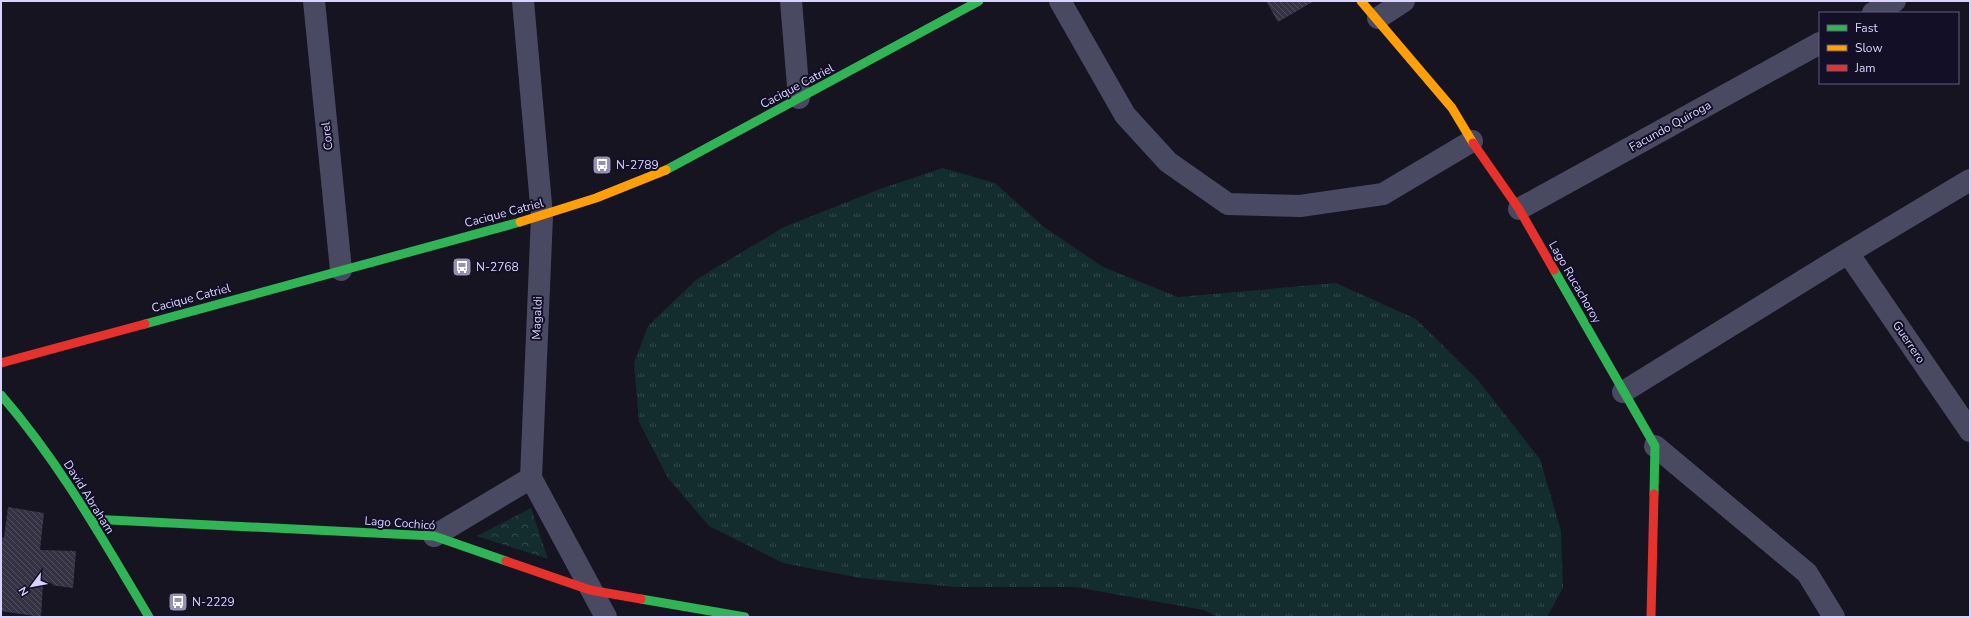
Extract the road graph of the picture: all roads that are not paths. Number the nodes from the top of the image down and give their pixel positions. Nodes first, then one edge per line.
1 (314, 1) edge
2 (523, 1) edge
3 (791, 1) edge
4 (1060, 1) edge
5 (1361, 1) edge
6 (1404, 1) edge
7 (1895, 1) edge
8 (972, 3) edge
9 (1875, 12) edge
10 (1378, 18) junction
11 (1819, 43) edge
12 (799, 98) junction
13 (1472, 141) junction
14 (1970, 180) edge
15 (1519, 209) junction
16 (542, 216) junction
17 (1848, 253) junction
18 (341, 270) junction
19 (1, 363) edge
20 (1623, 392) junction
21 (1, 395) edge
22 (1970, 431) edge
23 (1654, 446) junction
24 (530, 478) junction
25 (90, 519) junction
26 (434, 536) junction
27 (590, 590) junction
28 (149, 617) edge
29 (606, 617) edge
30 (745, 617) edge
31 (1651, 617) edge
32 (1834, 617) edge

1 - 18 street, Corel
2 - 16 street, Magaldi
3 - 12 street
4 - 13 street
5 - 10 street, Lago Rucachoroy
6 - 10 street
7 - 9 street
8 - 12 street, Cacique Catriel
10 - 13 street, Lago Rucachoroy
11 - 15 street, Facundo Quiroga
12 - 16 street, Cacique Catriel
13 - 15 street, Lago Rucachoroy
14 - 17 street
15 - 20 street, Lago Rucachoroy
16 - 18 street, Cacique Catriel
16 - 24 street, Magaldi
17 - 20 street
17 - 22 street, Guerrero
18 - 19 street, Cacique Catriel
20 - 23 street, Lago Rucachoroy
21 - 25 street, David Abraham
23 - 31 street
23 - 32 street
24 - 26 street
24 - 27 street
25 - 26 street, Lago Cochicó
25 - 28 street, David Abraham
26 - 27 street, Lago Cochicó
27 - 29 street
27 - 30 street, Lago Cochicó

